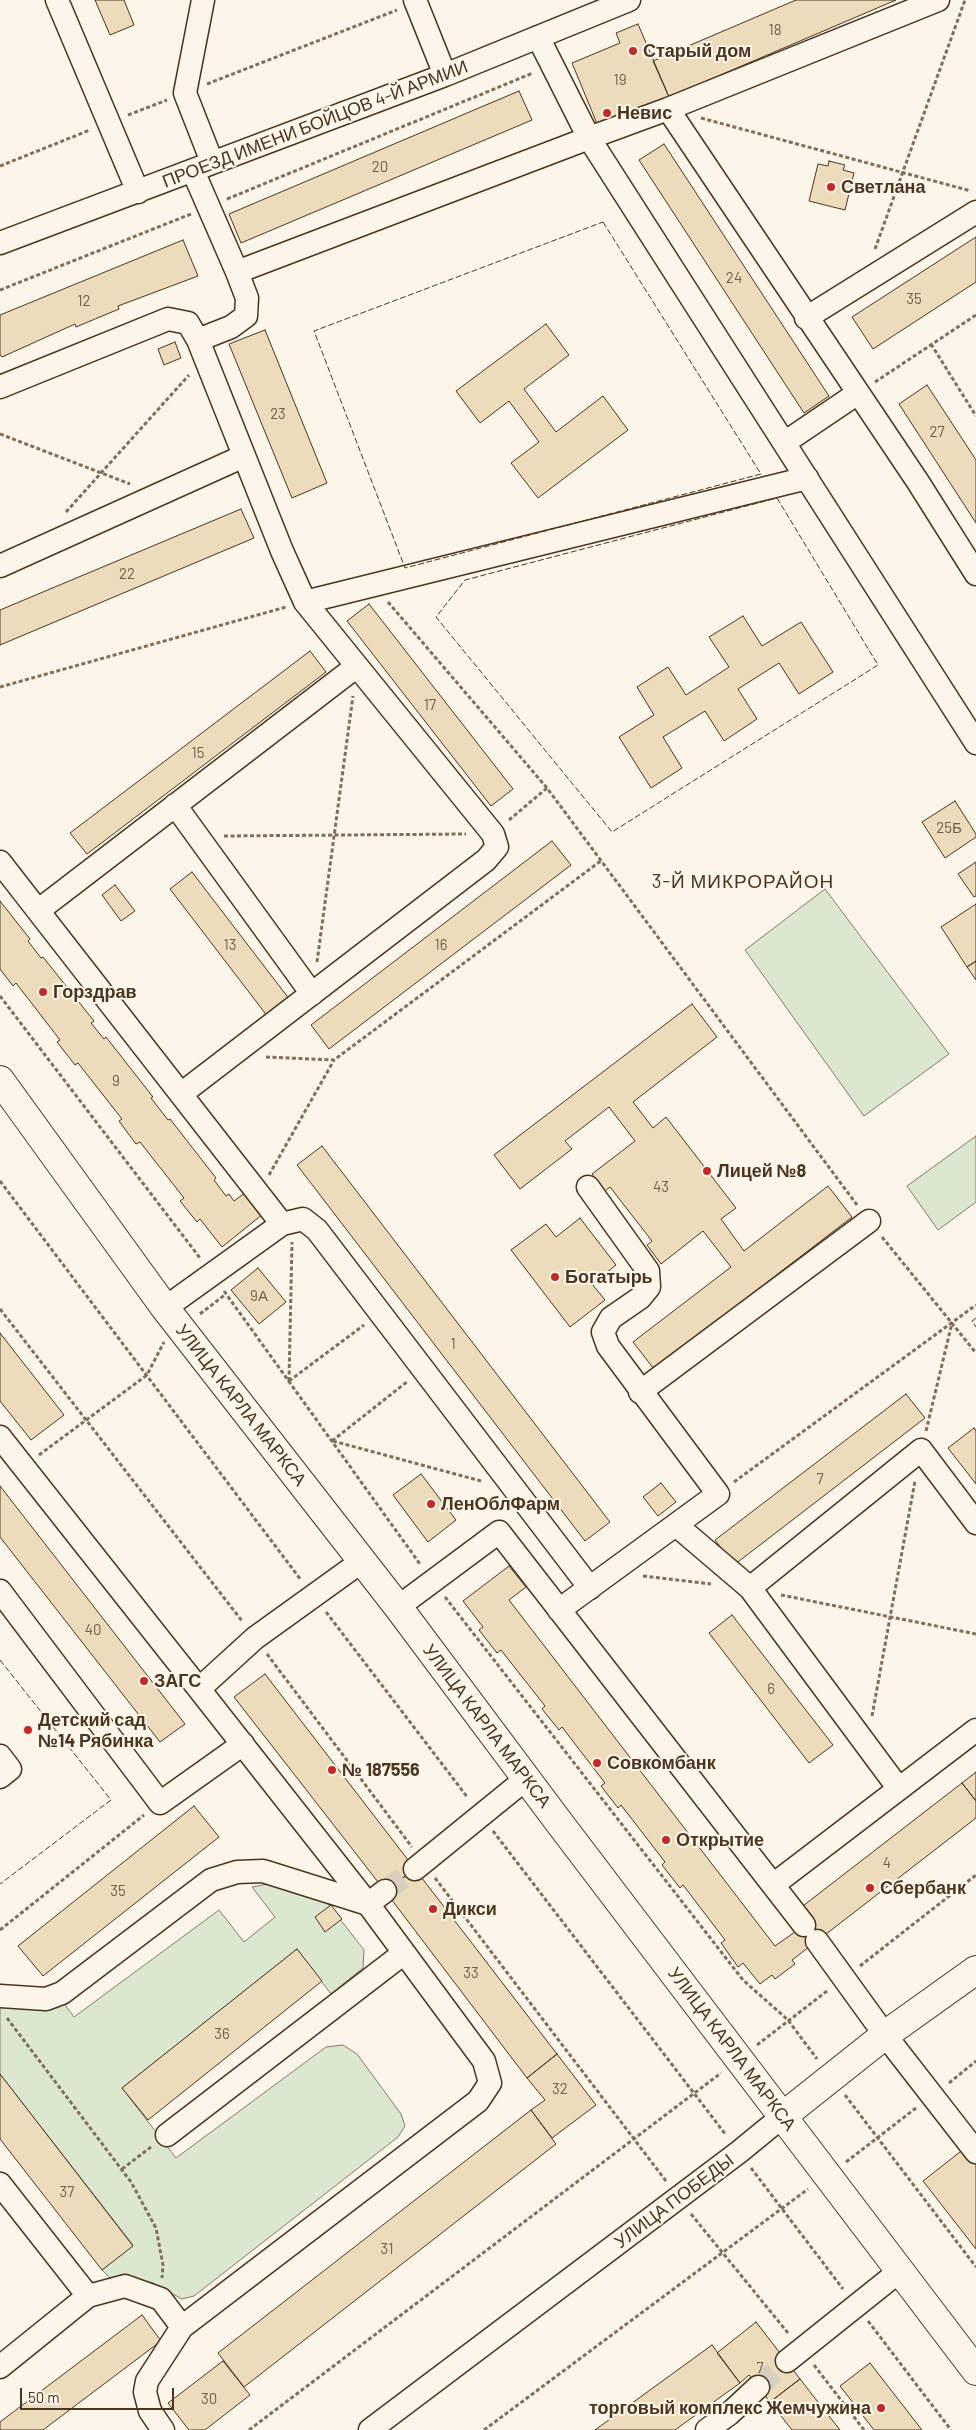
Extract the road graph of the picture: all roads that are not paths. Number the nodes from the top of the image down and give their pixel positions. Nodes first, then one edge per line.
1 (57, 0) edge
2 (203, 0) edge
3 (415, 0) edge
4 (938, 0) edge
5 (622, 1) edge
6 (538, 37) junction
7 (445, 75) junction
8 (668, 109) junction
9 (589, 138) junction
10 (203, 167) junction
11 (138, 192) junction
12 (976, 212) edge
13 (0, 243) edge
14 (236, 272) junction
15 (806, 318) junction
16 (202, 349) junction
17 (0, 387) edge
18 (858, 393) junction
19 (784, 443) junction
20 (244, 456) junction
21 (807, 478) junction
22 (0, 566) edge
23 (976, 574) edge
24 (305, 602) junction
25 (357, 666) junction
26 (976, 743) edge
27 (175, 806) junction
28 (0, 862) edge
29 (39, 910) junction
30 (312, 994) junction
31 (0, 1080) edge
32 (181, 1094) junction
33 (588, 1187) dead end
34 (869, 1221) road end
35 (287, 1223) junction
36 (173, 1318) junction
37 (640, 1392) junction
38 (0, 1437) edge
39 (976, 1523) edge
40 (676, 1525) junction
41 (362, 1561) junction
42 (590, 1588) junction
43 (750, 1588) junction
44 (0, 1591) edge
45 (398, 1607) junction
46 (559, 1610) junction
47 (199, 1689) junction
48 (976, 1730) edge
49 (243, 1744) junction
50 (0, 1756) edge
51 (0, 1777) edge
52 (527, 1778) junction
53 (899, 1789) junction
54 (419, 1865) tunnel mouth
55 (773, 1885) junction
56 (377, 1898) junction
57 (404, 1953) junction
58 (976, 1970) edge
59 (3, 2006) edge
60 (885, 2035) junction
61 (782, 2116) junction
62 (167, 2134) road end
63 (976, 2152) edge
64 (0, 2184) edge
65 (901, 2270) junction
66 (88, 2296) junction
67 (182, 2326) junction
68 (794, 2355) tunnel mouth
69 (0, 2367) edge
70 (976, 2371) edge
71 (758, 2387) tunnel mouth
72 (735, 2422) edge
73 (163, 2430) edge
74 (370, 2430) edge
75 (707, 2430) edge

1 - 11 street
2 - 10 street
3 - 7 street
4 - 8 street
5 - 6 street, ПРОЕЗД ИМЕНИ БОЙЦОВ 4-Й АРМИИ
6 - 7 street, ПРОЕЗД ИМЕНИ БОЙЦОВ 4-Й АРМИИ
6 - 9 street
7 - 10 street, ПРОЕЗД ИМЕНИ БОЙЦОВ 4-Й АРМИИ
8 - 9 street
8 - 15 street
9 - 14 street
9 - 19 street
10 - 11 street, ПРОЕЗД ИМЕНИ БОЙЦОВ 4-Й АРМИИ
10 - 14 street
11 - 13 street, ПРОЕЗД ИМЕНИ БОЙЦОВ 4-Й АРМИИ
12 - 15 street
14 - 16 street
15 - 18 street
16 - 17 street
16 - 20 street
18 - 19 street
18 - 23 street
19 - 21 street
20 - 22 street
20 - 24 street
21 - 24 street
21 - 26 street
24 - 25 street
25 - 27 street
25 - 30 street
27 - 29 street
27 - 30 street
28 - 29 street
29 - 32 street
30 - 32 street
31 - 36 main road, УЛИЦА КАРЛА МАРКСА
32 - 35 street
33 - 37 street
34 - 37 street
35 - 36 street
35 - 42 street
36 - 41 main road, УЛИЦА КАРЛА МАРКСА
37 - 40 street
38 - 47 street
39 - 43 street
40 - 42 street
40 - 43 street
41 - 45 main road, УЛИЦА КАРЛА МАРКСА
41 - 47 street
42 - 46 street
43 - 53 street
44 - 49 street
45 - 46 street
45 - 52 main road, УЛИЦА КАРЛА МАРКСА
46 - 55 street
47 - 49 street
48 - 53 street
49 - 56 street
50 - 51 street
52 - 54 street
52 - 61 main road, УЛИЦА КАРЛА МАРКСА
53 - 55 street
55 - 60 street
56 - 57 street
56 - 59 street
57 - 62 street
57 - 67 street
58 - 60 main road, УЛИЦА ПОБЕДЫ
60 - 61 main road, УЛИЦА ПОБЕДЫ
60 - 63 street
61 - 65 main road, УЛИЦА КАРЛА МАРКСА
61 - 74 street, УЛИЦА ПОБЕДЫ
64 - 66 street
65 - 68 street
65 - 70 main road, УЛИЦА КАРЛА МАРКСА
66 - 67 street
66 - 69 street
67 - 73 street
71 - 72 street
72 - 75 street

